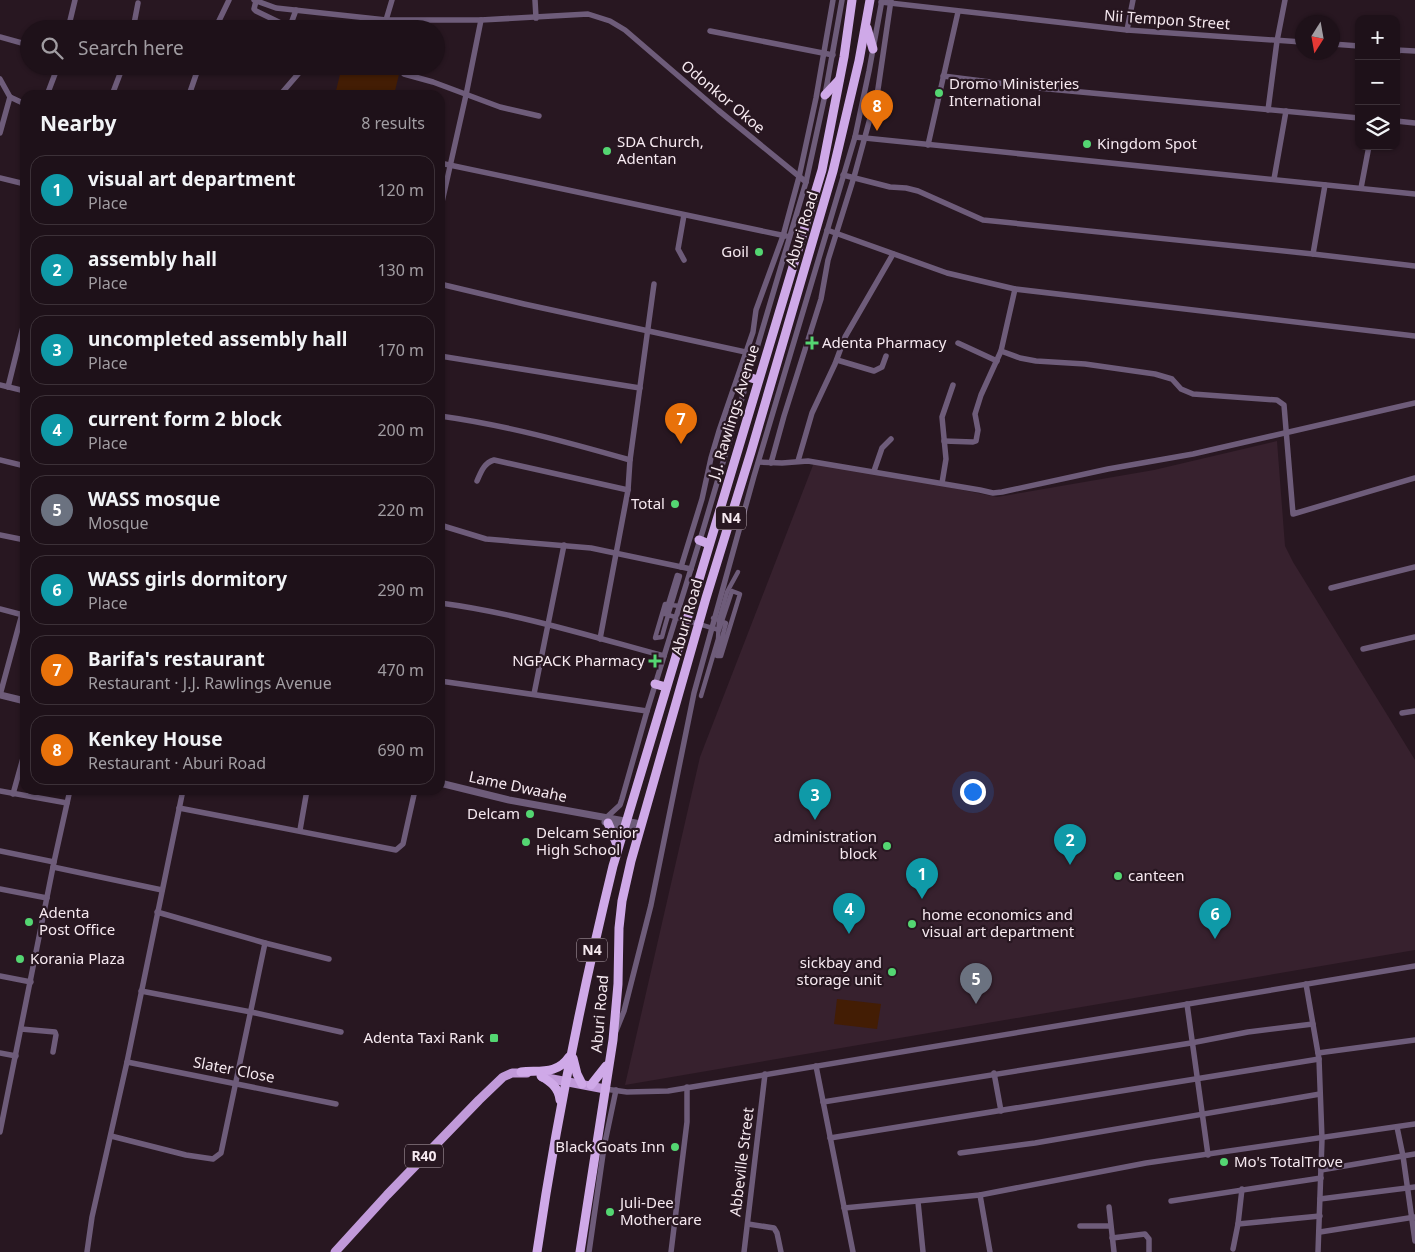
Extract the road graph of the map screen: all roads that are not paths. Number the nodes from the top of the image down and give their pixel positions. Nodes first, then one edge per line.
1 (75, 0) edge
2 (229, 0) edge
3 (255, 0) edge
4 (392, 0) edge
5 (535, 0) edge
6 (833, 0) edge
7 (842, 0) edge
8 (852, 0) edge
9 (870, 0) edge
10 (1133, 0) edge
11 (1285, 0) edge
12 (881, 1) edge
13 (891, 2) edge
14 (138, 3) dead end
15 (296, 10) junction
16 (958, 12) junction
17 (536, 18) junction
18 (70, 20) edge
19 (135, 20) edge
20 (219, 20) edge
21 (273, 20) edge
22 (292, 20) edge
23 (386, 20) junction
24 (481, 20) junction
25 (866, 25) junction
26 (1127, 30) junction
27 (710, 31) dead end
28 (0, 37) edge
29 (1277, 41) junction
30 (1295, 42) edge
31 (20, 43) edge
32 (1340, 45) edge
33 (1355, 46) edge
34 (873, 49) junction
35 (1400, 50) edge
36 (1415, 51) edge
37 (824, 53) junction
38 (833, 55) junction
39 (55, 75) edge
40 (120, 75) edge
41 (195, 75) edge
42 (297, 75) edge
43 (408, 75) edge
44 (943, 76) junction
45 (0, 78) edge
46 (839, 79) junction
47 (49, 90) edge
48 (114, 90) edge
49 (191, 90) edge
50 (284, 90) edge
51 (825, 94) junction
52 (466, 95) junction
53 (10, 97) junction
54 (20, 102) edge
55 (1268, 110) junction
56 (1286, 111) junction
57 (539, 116) dead end
58 (1355, 118) edge
59 (1400, 121) edge
60 (1415, 123) edge
61 (0, 133) edge
62 (855, 137) junction
63 (864, 138) junction
64 (928, 145) junction
65 (1368, 150) edge
66 (445, 164) edge
67 (451, 165) junction
68 (843, 175) junction
69 (799, 177) junction
70 (854, 177) junction
71 (0, 178) edge
72 (1274, 179) junction
73 (806, 182) junction
74 (20, 183) edge
75 (1325, 185) junction
76 (1361, 188) junction
77 (445, 190) edge
78 (1415, 194) edge
79 (684, 215) junction
80 (827, 230) junction
81 (836, 233) junction
82 (783, 236) junction
83 (791, 237) junction
84 (893, 254) junction
85 (1313, 254) junction
86 (684, 260) dead end
87 (1415, 266) edge
88 (654, 284) dead end
89 (445, 285) edge
90 (1015, 289) junction
91 (648, 332) junction
92 (1415, 336) edge
93 (20, 339) edge
94 (958, 342) dead end
95 (1001, 351) junction
96 (746, 352) junction
97 (755, 354) junction
98 (886, 356) dead end
99 (445, 357) edge
100 (837, 360) junction
101 (997, 361) junction
102 (748, 377) junction
103 (758, 380) junction
104 (0, 385) edge
105 (953, 385) dead end
106 (8, 387) junction
107 (640, 388) junction
108 (20, 390) edge
109 (1415, 403) edge
110 (445, 417) edge
111 (1286, 431) junction
112 (891, 439) dead end
113 (944, 441) junction
114 (0, 460) edge
115 (630, 460) junction
116 (798, 460) junction
117 (759, 462) junction
118 (771, 463) junction
119 (20, 465) edge
120 (874, 471) junction
121 (745, 473) junction
122 (754, 476) junction
123 (1415, 478) edge
124 (477, 481) dead end
125 (942, 483) junction
126 (628, 490) junction
127 (445, 527) edge
128 (0, 535) edge
129 (20, 539) edge
130 (699, 540) junction
131 (709, 544) junction
132 (564, 545) junction
133 (616, 553) junction
134 (681, 567) junction
135 (1415, 567) edge
136 (690, 569) junction
137 (738, 572) dead end
138 (1331, 588) dead end
139 (445, 604) edge
140 (679, 606) junction
141 (0, 609) edge
142 (20, 614) edge
143 (716, 619) junction
144 (20, 621) edge
145 (548, 625) junction
146 (1415, 637) edge
147 (600, 639) junction
148 (1363, 649) dead end
149 (664, 656) junction
150 (445, 682) edge
151 (655, 684) junction
152 (666, 687) junction
153 (534, 694) junction
154 (0, 695) edge
155 (701, 696) dead end
156 (20, 700) edge
157 (1415, 710) edge
158 (646, 711) junction
159 (1402, 713) dead end
160 (20, 769) edge
161 (445, 785) edge
162 (0, 791) edge
163 (13, 794) junction
164 (69, 795) edge
165 (182, 795) edge
166 (306, 795) edge
167 (414, 795) edge
168 (67, 804) junction
169 (179, 808) junction
170 (608, 820) junction
171 (625, 824) junction
172 (640, 827) junction
173 (300, 830) junction
174 (618, 847) junction
175 (0, 851) edge
176 (53, 864) junction
177 (0, 888) edge
178 (162, 890) junction
179 (47, 898) junction
180 (158, 912) junction
181 (265, 942) junction
182 (329, 959) dead end
183 (1415, 966) edge
184 (0, 976) edge
185 (30, 982) junction
186 (1306, 984) junction
187 (141, 991) junction
188 (1187, 1004) junction
189 (251, 1012) junction
190 (1313, 1024) junction
191 (21, 1029) junction
192 (341, 1032) dead end
193 (613, 1040) junction
194 (1415, 1040) edge
195 (1191, 1043) junction
196 (53, 1052) dead end
197 (0, 1053) edge
198 (572, 1053) junction
199 (16, 1056) junction
200 (1318, 1056) junction
201 (610, 1059) junction
202 (127, 1062) junction
203 (816, 1066) junction
204 (521, 1072) junction
205 (994, 1073) junction
206 (765, 1074) junction
207 (541, 1076) junction
208 (1198, 1078) junction
209 (566, 1081) junction
210 (236, 1083) junction
211 (587, 1085) junction
212 (687, 1088) junction
213 (605, 1089) junction
214 (616, 1090) junction
215 (1320, 1094) junction
216 (823, 1102) junction
217 (336, 1104) dead end
218 (560, 1107) junction
219 (1001, 1111) junction
220 (1202, 1114) junction
221 (1415, 1124) edge
222 (1397, 1127) junction
223 (0, 1132) edge
224 (111, 1136) junction
225 (830, 1138) junction
226 (1322, 1139) junction
227 (960, 1153) dead end
228 (1415, 1154) edge
229 (1208, 1155) junction
230 (1403, 1156) junction
231 (1321, 1170) junction
232 (1321, 1178) junction
233 (1415, 1187) edge
234 (1406, 1188) junction
235 (1242, 1189) junction
236 (980, 1195) junction
237 (1320, 1199) junction
238 (1171, 1201) dead end
239 (918, 1202) junction
240 (1109, 1207) dead end
241 (844, 1208) junction
242 (1320, 1216) junction
243 (1413, 1217) edge
244 (748, 1224) junction
245 (1238, 1224) junction
246 (1080, 1226) dead end
247 (1110, 1226) junction
248 (1320, 1232) junction
249 (1112, 1238) junction
250 (1415, 1241) edge
251 (1233, 1250) dead end
252 (87, 1252) edge
253 (335, 1252) edge
254 (537, 1252) edge
255 (580, 1252) edge
256 (588, 1252) edge
257 (671, 1252) edge
258 (744, 1252) edge
259 (781, 1252) edge
260 (852, 1252) edge
261 (923, 1252) edge
262 (990, 1252) edge
263 (1114, 1252) edge
264 (1149, 1252) edge
265 (1318, 1252) edge

1 - 18 street
2 - 20 street
3 - 15 street, Odonkor Okoe
3 - 21 street
4 - 23 street
5 - 17 street
6 - 37 street
7 - 38 street
8 - 46 highway, J.J. Rawlings Avenue / N4
9 - 25 highway, Aburi Road / N4
10 - 26 street
11 - 29 street
12 - 13 street, Nii Tempon Street
12 - 34 street
13 - 16 street, Nii Tempon Street
13 - 63 street
14 - 19 street
15 - 22 street
15 - 23 street, Odonkor Okoe
16 - 26 street, Nii Tempon Street
16 - 44 street
17 - 24 street, Odonkor Okoe
17 - 69 street, Odonkor Okoe
23 - 24 street, Odonkor Okoe
24 - 52 street
25 - 34 highway
25 - 121 highway, Aburi Road / N4
26 - 29 street, Nii Tempon Street
27 - 37 street
28 - 31 street
29 - 30 street, Nii Tempon Street
29 - 55 street
32 - 33 street
34 - 62 street
35 - 36 street
37 - 38 street
37 - 69 street
38 - 51 street
39 - 47 street
40 - 48 street
41 - 49 street
42 - 50 street
43 - 52 street
44 - 55 street
44 - 64 street
45 - 53 street
46 - 51 highway
46 - 103 highway, J.J. Rawlings Avenue / N4
51 - 73 street
52 - 57 street
52 - 67 street
53 - 54 street
53 - 61 street
55 - 56 street
56 - 58 street
56 - 72 street
59 - 60 street
62 - 63 street
62 - 68 street
63 - 64 street
63 - 70 street
64 - 72 street
65 - 76 street
66 - 67 street
67 - 77 street
67 - 79 street
68 - 70 street
68 - 80 street
69 - 73 street, Odonkor Okoe
69 - 82 street
70 - 81 street
70 - 85 street
71 - 74 street
72 - 75 street
73 - 83 street
75 - 76 street
75 - 85 street
76 - 78 street
79 - 82 street
79 - 86 street
80 - 81 street
80 - 117 street
81 - 84 street
81 - 118 street
82 - 83 street
82 - 96 street
83 - 97 street
84 - 90 street
84 - 100 street
85 - 87 street
88 - 91 street
89 - 91 street
90 - 92 street
90 - 95 street
91 - 96 street
91 - 107 street
93 - 106 street
94 - 101 street
95 - 101 street
95 - 111 street
96 - 97 street
96 - 134 street
97 - 102 street
98 - 100 street
99 - 107 street
100 - 116 street
101 - 113 street
102 - 103 highway
102 - 130 street
103 - 131 highway, J.J. Rawlings Avenue / N4
104 - 106 street
105 - 113 street
106 - 108 street
107 - 115 street
109 - 111 street
110 - 115 street
111 - 123 street
111 - 125 street
112 - 120 street
113 - 125 street
114 - 119 street
115 - 126 street
116 - 118 street
116 - 120 street
117 - 118 street
117 - 122 street
120 - 125 street
121 - 122 highway
121 - 172 highway, Aburi Road / N4
122 - 143 street
124 - 126 street
126 - 133 street
127 - 132 street
128 - 129 street
130 - 131 highway
130 - 136 street
131 - 152 highway, J.J. Rawlings Avenue / N4
132 - 133 street
132 - 145 street
133 - 134 street
133 - 147 street
134 - 136 street
135 - 138 street
136 - 140 street
137 - 143 street
139 - 145 street
140 - 143 street
140 - 149 street
141 - 142 street
143 - 155 street
143 - 193 street
144 - 154 street
145 - 147 street
145 - 153 street
146 - 148 street
147 - 149 street
149 - 151 street
150 - 153 street
151 - 152 highway
151 - 158 street
152 - 171 highway, J.J. Rawlings Avenue / N4
153 - 158 street
154 - 156 street
157 - 159 street
158 - 170 street
160 - 163 street
161 - 170 street, Lame Dwaahe
162 - 163 street
163 - 168 street
164 - 168 street
165 - 169 street
166 - 173 street
167 - 173 street
168 - 176 street
169 - 173 street
169 - 178 street
170 - 171 street, Lame Dwaahe
170 - 174 highway
171 - 172 street, Lame Dwaahe
171 - 174 highway, N4
172 - 193 highway, Aburi Road / N4
174 - 198 highway, N4
175 - 176 street
176 - 178 street
176 - 179 street
177 - 179 street
178 - 180 street
179 - 185 street
180 - 181 street
180 - 187 street
181 - 182 street
181 - 189 street
183 - 186 street
184 - 185 street
185 - 191 street
186 - 188 street
186 - 190 street
187 - 189 street
187 - 202 street
188 - 195 street
188 - 203 street
189 - 192 street
189 - 210 street
190 - 195 street
190 - 200 street
191 - 196 street
191 - 199 street
193 - 201 highway, Aburi Road / N4
194 - 200 street
195 - 205 street
195 - 208 street
197 - 199 street
198 - 204 highway
198 - 209 highway, N4
198 - 211 highway
199 - 223 street
200 - 208 street
200 - 215 street
201 - 211 highway
201 - 213 highway, Aburi Road / N4
202 - 210 street, Slater Close
202 - 224 street
203 - 206 street
203 - 216 street
204 - 207 main road
204 - 253 main road, R40
205 - 216 street
205 - 219 street
206 - 212 street
206 - 244 street, Abbeville Street
207 - 209 main road
207 - 218 highway
208 - 219 street
208 - 220 street
209 - 211 main road
209 - 218 highway, N4
210 - 217 street, Slater Close
210 - 224 street
211 - 213 main road
212 - 214 street
212 - 257 street
213 - 214 street
213 - 255 highway, Aburi Road / N4
214 - 256 street
215 - 220 street
215 - 226 street
216 - 225 street
218 - 254 highway, N4
219 - 225 street
220 - 227 street
220 - 229 street
221 - 222 street
222 - 226 street
222 - 230 street
224 - 252 street
225 - 241 street
226 - 229 street
226 - 231 street
228 - 230 street
229 - 236 street
230 - 231 street
230 - 234 street
231 - 232 street
232 - 235 street
232 - 237 street
233 - 234 street
234 - 237 street
234 - 243 street
235 - 238 street
235 - 245 street
236 - 239 street
236 - 262 street
237 - 242 street
239 - 241 street
239 - 261 street
240 - 247 street
241 - 260 street
242 - 245 street
242 - 248 street
243 - 248 street
243 - 250 street
244 - 258 street, Abbeville Street
244 - 259 street
245 - 251 street
246 - 247 street
247 - 249 street
248 - 265 street
249 - 263 street
249 - 264 street

